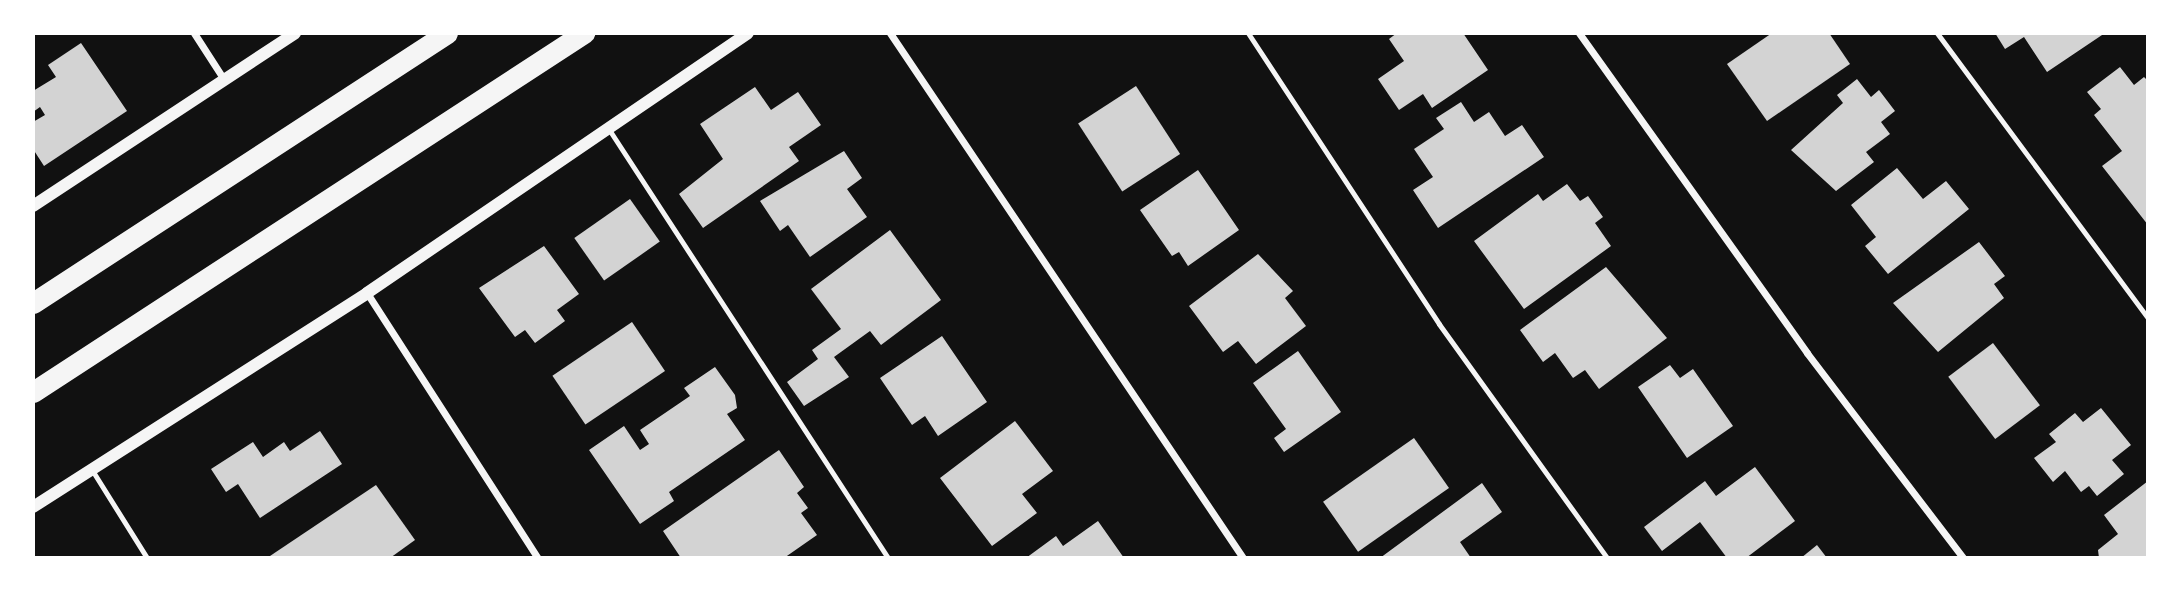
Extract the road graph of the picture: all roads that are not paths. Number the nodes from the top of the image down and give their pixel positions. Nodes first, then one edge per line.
1 (194, 33) edge
2 (295, 33) edge
3 (447, 33) edge
4 (584, 33) edge
5 (748, 33) edge
6 (890, 33) edge
7 (1248, 33) edge
8 (1579, 33) edge
9 (1937, 33) edge
10 (223, 78) junction
11 (610, 131) junction
12 (33, 206) edge
13 (367, 293) junction
14 (33, 303) edge
15 (2148, 318) edge
16 (33, 392) edge
17 (92, 470) junction
18 (33, 507) edge
19 (147, 558) edge
20 (538, 558) edge
21 (888, 558) edge
22 (1243, 558) edge
23 (1607, 558) edge
24 (1963, 558) edge

1 - 10 street
2 - 10 street
3 - 14 highway
4 - 16 highway
5 - 11 street
6 - 22 street
7 - 23 lane
8 - 24 street
9 - 15 lane
10 - 12 street
11 - 13 street
11 - 21 lane
13 - 17 street
13 - 20 street
17 - 18 street
17 - 19 lane

